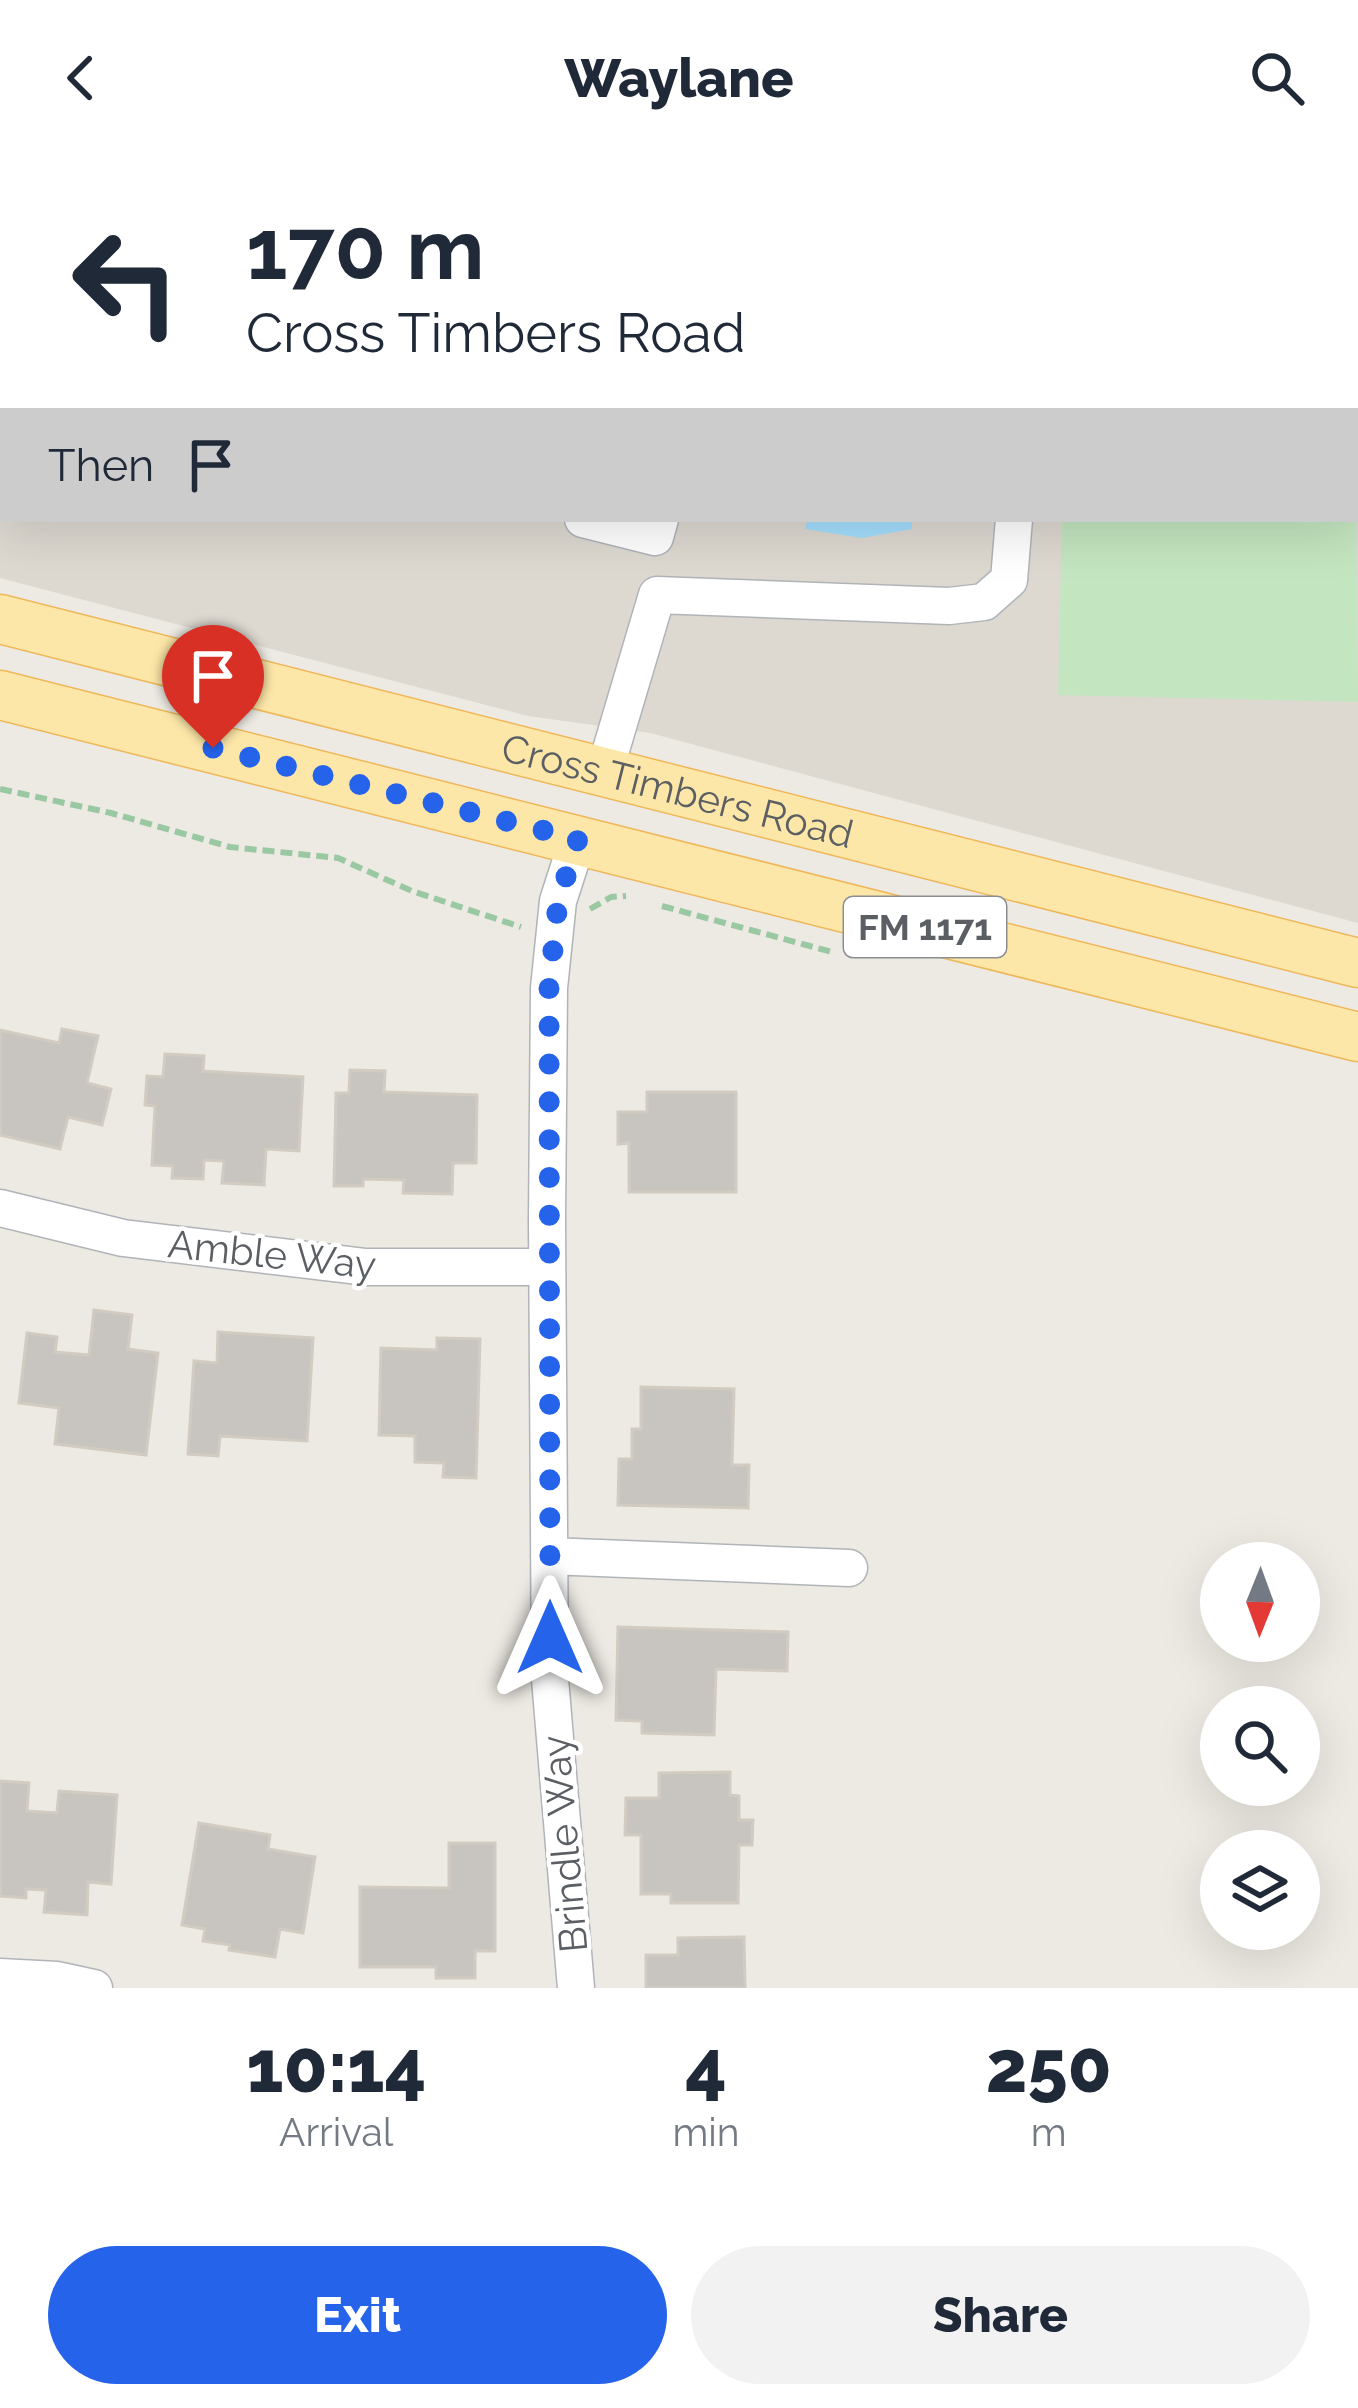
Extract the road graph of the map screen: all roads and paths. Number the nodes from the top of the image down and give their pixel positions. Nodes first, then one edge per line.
1 (608, 522) edge
2 (1014, 522) edge
3 (657, 528) edge
4 (657, 596) junction
5 (0, 619) edge
6 (0, 695) edge
7 (605, 770) junction
8 (0, 790) edge
9 (578, 839) junction
10 (554, 935) junction
11 (832, 952) dead end
12 (1358, 963) edge
13 (1358, 1037) edge
14 (0, 1208) edge
15 (548, 1267) junction
16 (549, 1556) junction
17 (849, 1568) dead end
18 (0, 1977) edge
19 (94, 1988) edge
20 (576, 1988) edge

1 - 3 street
2 - 4 street
3 - 4 street
4 - 7 street
5 - 7 main road, Cross Timbers Road / FM 1171
6 - 9 main road, Cross Timbers Road / FM 1171
7 - 9 main road
7 - 12 main road, Cross Timbers Road / FM 1171
8 - 10 path
9 - 10 street, Brindle Way
9 - 13 main road, Cross Timbers Road / FM 1171
10 - 11 path
10 - 15 street, Brindle Way
14 - 15 street, Amble Way
15 - 16 street, Brindle Way
16 - 17 street
16 - 20 street, Brindle Way
18 - 19 street

